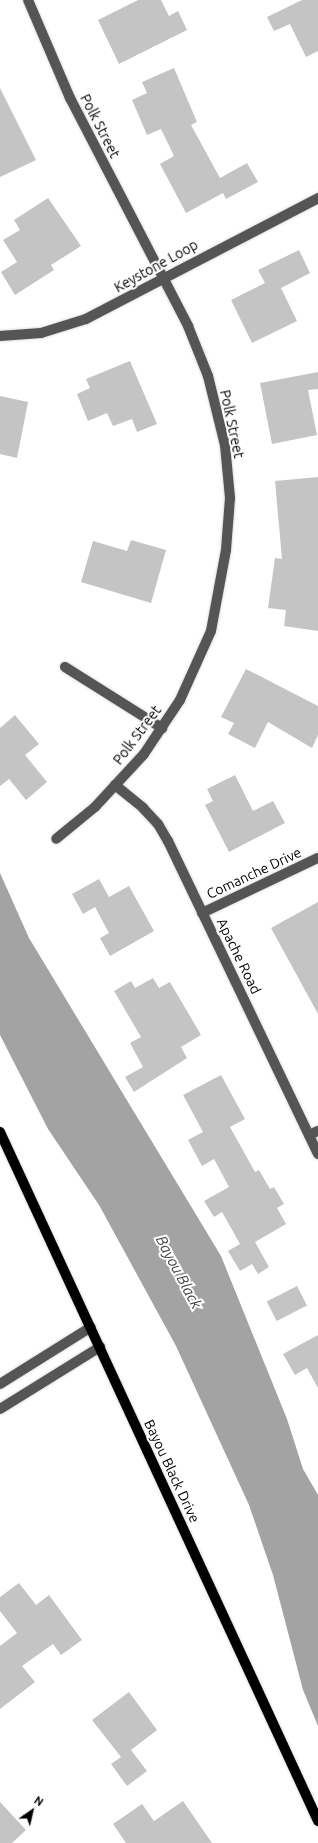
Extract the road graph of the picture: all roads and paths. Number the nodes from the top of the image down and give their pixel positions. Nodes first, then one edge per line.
1 (28, 0) edge
2 (318, 198) edge
3 (162, 279) junction
4 (0, 336) edge
5 (65, 667) dead end
6 (162, 728) junction
7 (115, 785) junction
8 (56, 839) dead end
9 (318, 858) edge
10 (202, 913) junction
11 (0, 1132) edge
12 (313, 1133) edge
13 (318, 1154) edge
14 (91, 1327) junction
15 (100, 1347) junction
16 (0, 1384) edge
17 (0, 1409) edge
18 (318, 1821) edge

1 - 3 street, Polk Street
2 - 3 street, Keystone Loop
3 - 4 street, Keystone Loop
3 - 6 street, Polk Street
5 - 6 street
6 - 7 street, Polk Street
7 - 8 street, Polk Street
7 - 10 street, Apache Road
9 - 10 street, Comanche Drive
10 - 12 street, Apache Road
11 - 14 main road, Bayou Black Drive
12 - 13 street, Apache Road
14 - 15 main road, Bayou Black Drive
14 - 16 street
15 - 17 street
15 - 18 main road, Bayou Black Drive

